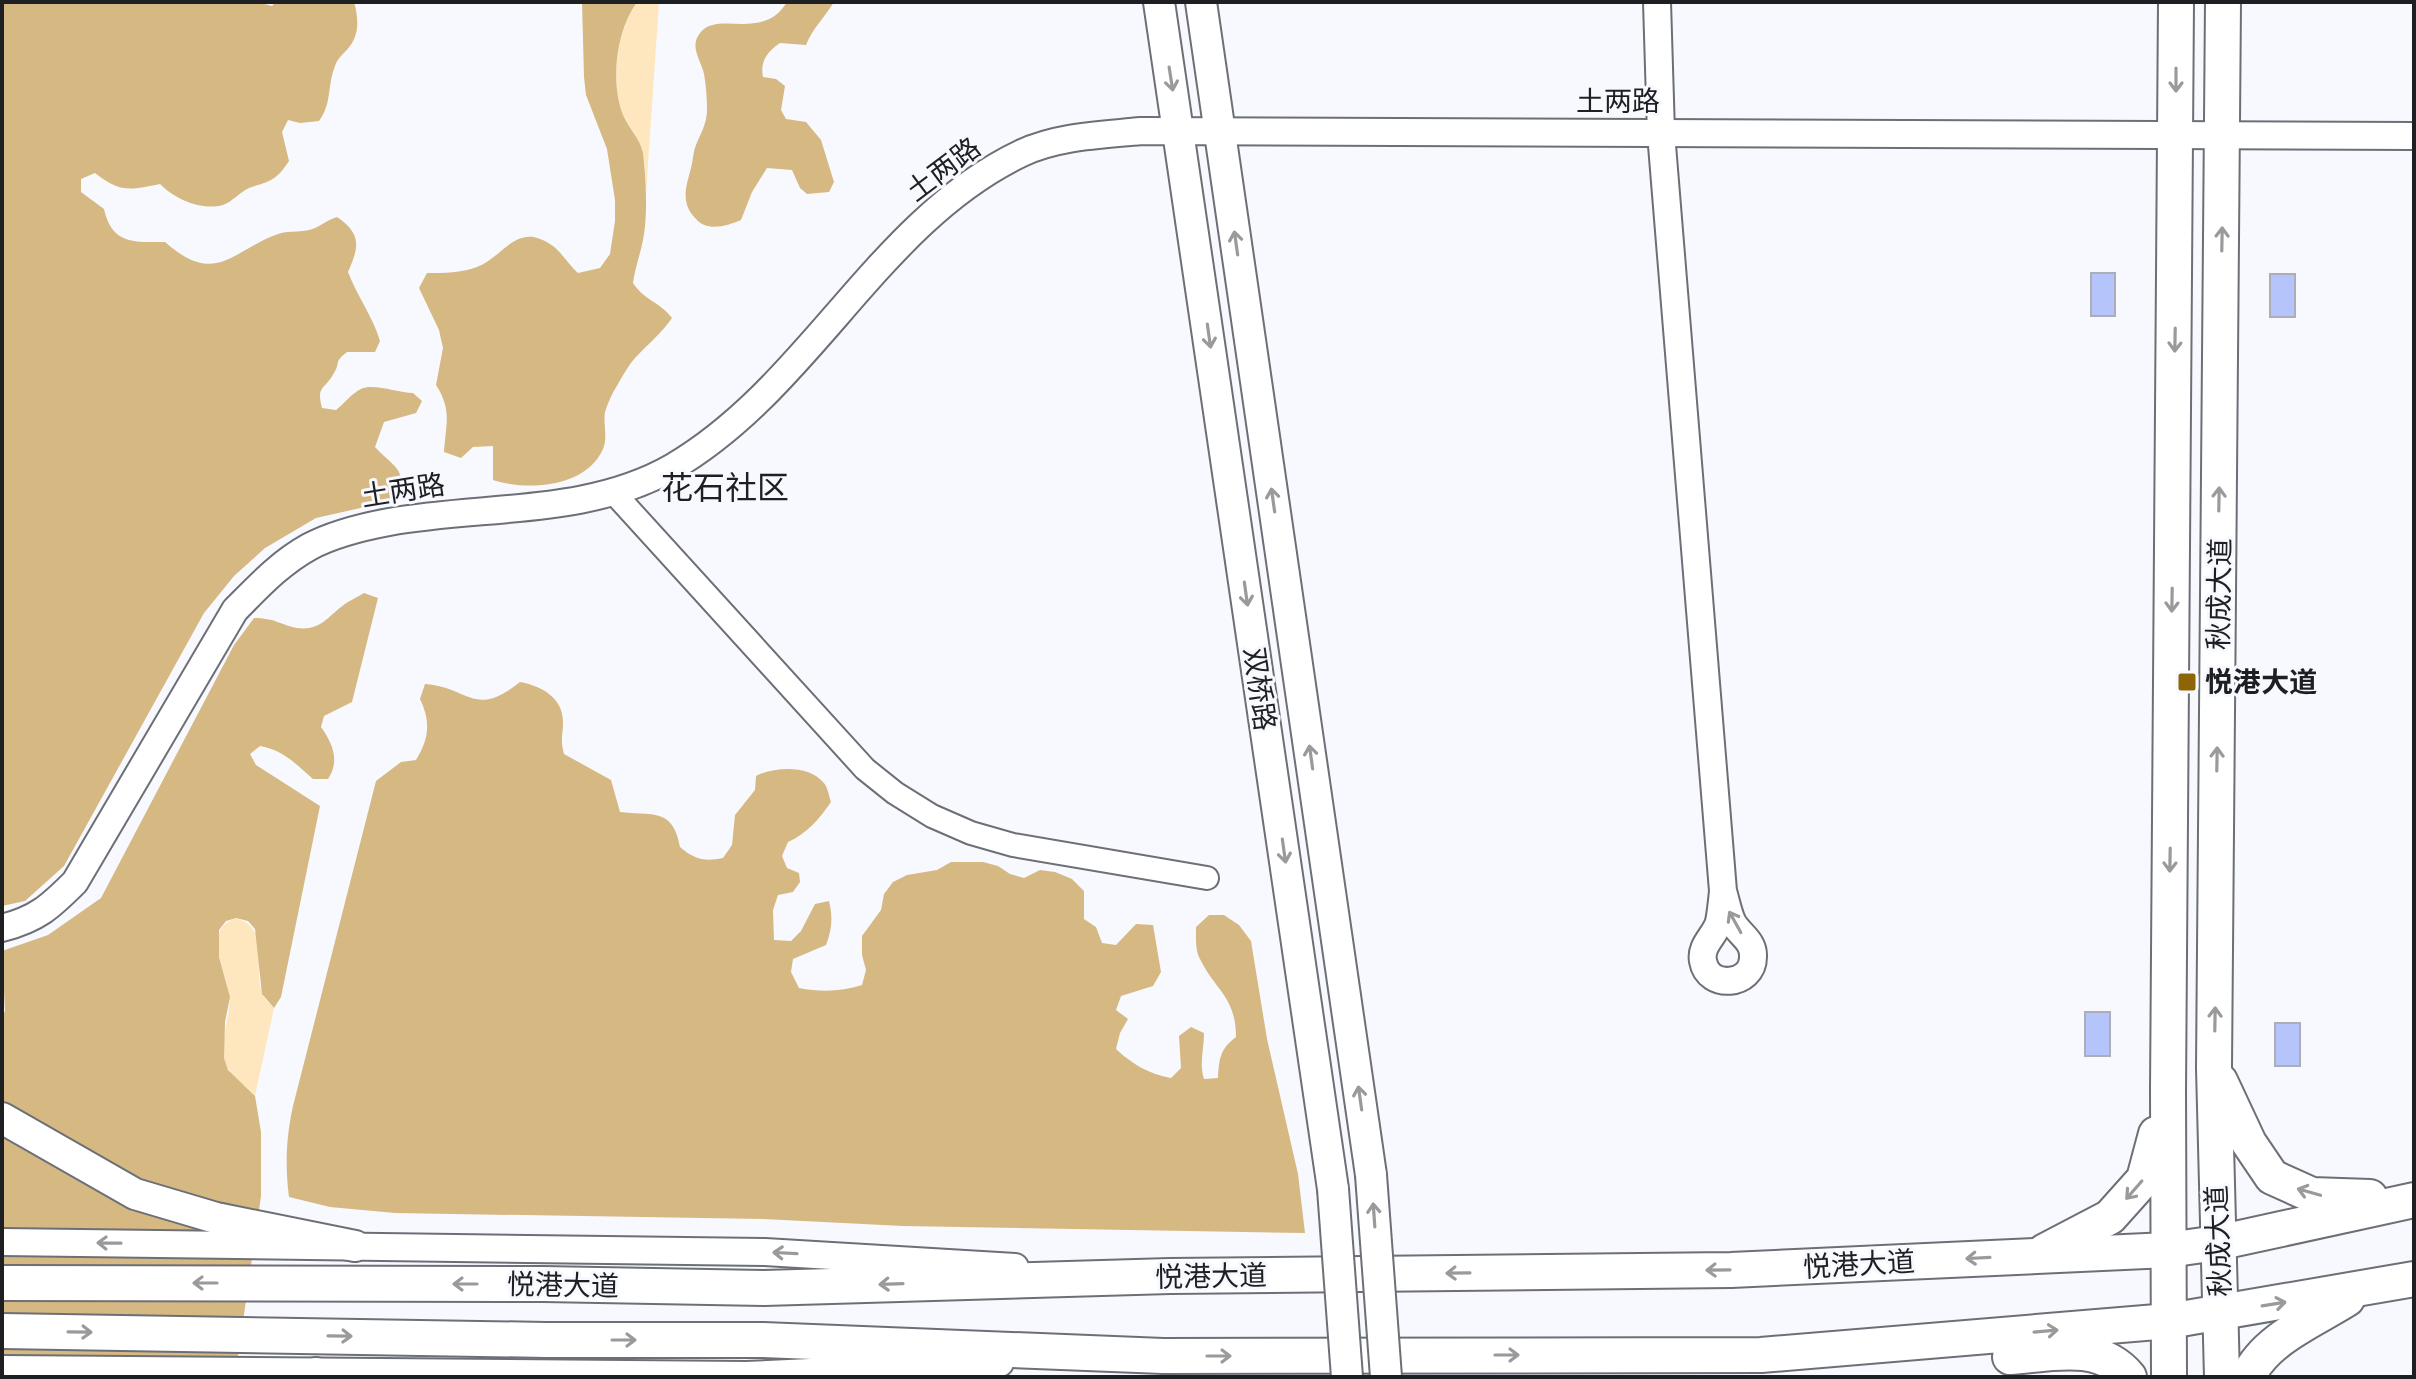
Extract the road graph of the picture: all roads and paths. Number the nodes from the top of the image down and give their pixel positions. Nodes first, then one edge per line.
1 (1159, 2) edge
2 (1201, 2) edge
3 (1657, 2) edge
4 (2176, 2) edge
5 (2223, 2) edge
6 (1179, 131) junction
7 (1220, 132) junction
8 (1661, 133) junction
9 (2176, 135) junction
10 (2223, 136) junction
11 (2414, 136) edge
12 (614, 493) junction
13 (1207, 878) dead end
14 (1723, 891) dead end
15 (2, 928) edge
16 (2214, 1068) junction
17 (2168, 1091) junction
18 (2, 1118) edge
19 (2, 1141) edge
20 (135, 1194) junction
21 (2414, 1200) edge
22 (2, 1242) edge
23 (2217, 1243) junction
24 (355, 1246) junction
25 (2168, 1250) junction
26 (2036, 1256) junction
27 (1170, 1276) junction
28 (2414, 1279) edge
29 (2, 1283) edge
30 (2364, 1289) junction
31 (2221, 1312) junction
32 (2169, 1321) junction
33 (2, 1331) edge
34 (1761, 1355) junction
35 (1163, 1356) junction
36 (2, 1369) edge
37 (310, 1375) edge
38 (544, 1375) edge
39 (1347, 1377) edge
40 (1386, 1377) edge
41 (2129, 1377) edge
42 (2169, 1377) edge
43 (2222, 1377) edge
44 (2248, 1377) edge

1 -> 6 main road, 双桥路
2 - 7 main road, 双桥路
3 - 8 street
4 -> 9 main road, 秋成大道
5 - 10 main road, 秋成大道
6 - 7 street, 土两路
6 - 12 street, 土两路
6 -> 39 main road, 双桥路, bridge
7 - 8 street, 土两路
40 -> 7 main road, 双桥路, bridge
8 - 9 street, 土两路
8 - 14 street
9 - 10 street, 土两路
9 -> 17 main road, 秋成大道
10 - 11 street, 土两路
16 -> 10 main road, 秋成大道
12 - 13 street
12 - 15 street, 土两路
21 -> 16 main road
16 - 23 main road, 秋成大道
17 - 25 main road, 秋成大道
17 -> 26 main road
18 - 20 main road
19 - 20 main road
20 - 24 main road
21 - 23 main road, 悦港大道
24 -> 22 street
23 - 25 main road, 悦港大道
23 - 31 main road, 秋成大道
27 -> 24 street
25 - 26 main road, 悦港大道
25 - 32 main road, 秋成大道
26 -> 27 main road, 悦港大道
27 -> 29 main road, 悦港大道
28 - 30 main road, 悦港大道
31 -> 30 main road, 悦港大道
30 - 44 main road
31 - 32 main road, 悦港大道
31 - 43 main road, 秋成大道
34 -> 32 main road, 悦港大道
32 - 42 main road, 秋成大道
33 -> 35 main road, 悦港大道
35 -> 34 main road, 悦港大道
34 - 41 main road
35 - 38 street
36 - 37 street
37 - 38 street

